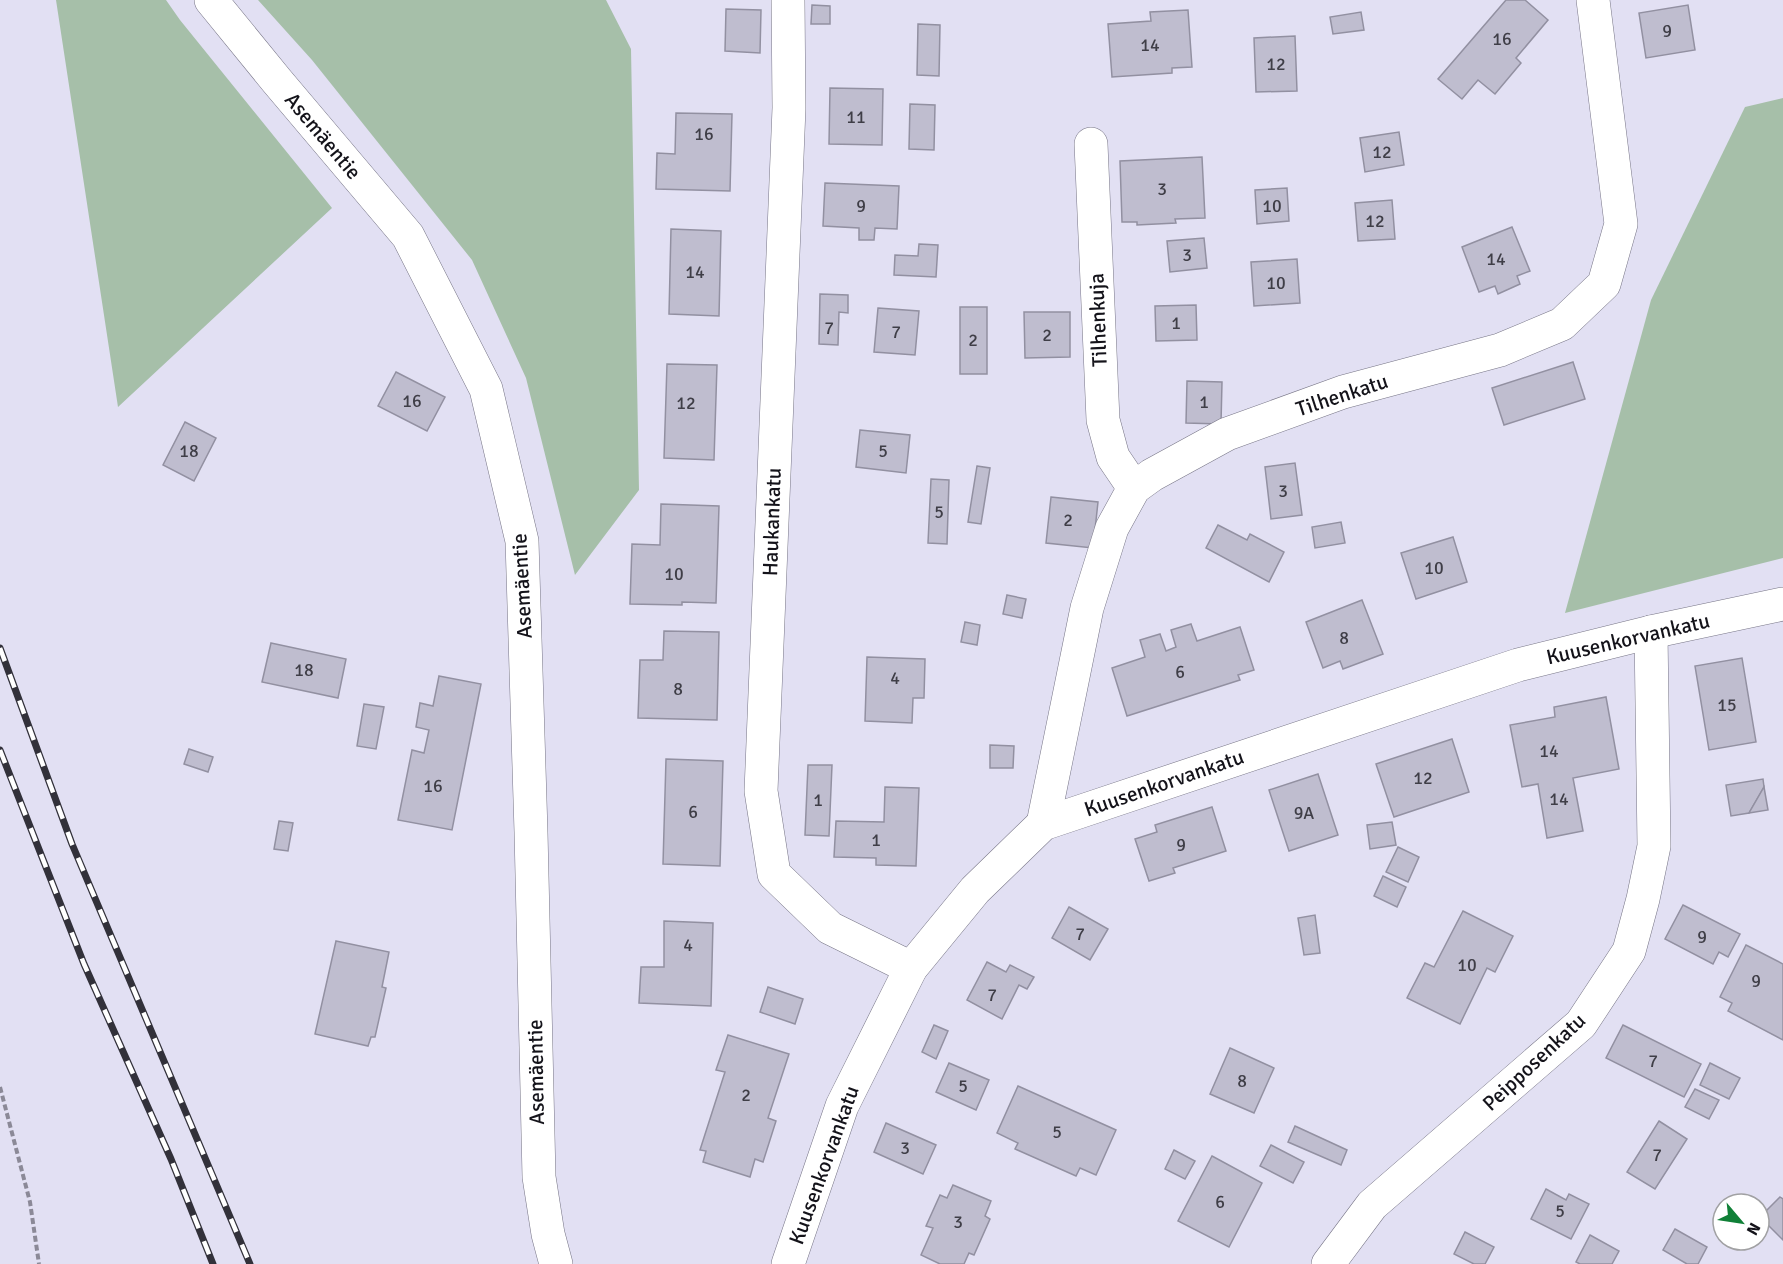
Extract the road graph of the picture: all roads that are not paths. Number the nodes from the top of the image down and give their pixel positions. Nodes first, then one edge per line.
1 (212, 0) edge
2 (788, 0) edge
3 (1593, 0) edge
4 (1091, 144) dead end
5 (1134, 488) junction
6 (1783, 604) edge
7 (1651, 632) junction
8 (1043, 824) junction
9 (911, 968) junction
10 (556, 1264) edge
11 (788, 1264) edge
12 (1328, 1264) edge

1 - 10 street, Asemäentie
2 - 9 street, Haukankatu
3 - 5 street, Tilhenkatu
4 - 5 street, Tilhenkuja
5 - 8 street, Tilhenkatu
6 - 7 street, Kuusenkorvankatu
7 - 8 street, Kuusenkorvankatu
7 - 12 street, Peipposenkatu
8 - 9 street, Kuusenkorvankatu
9 - 11 street, Kuusenkorvankatu

